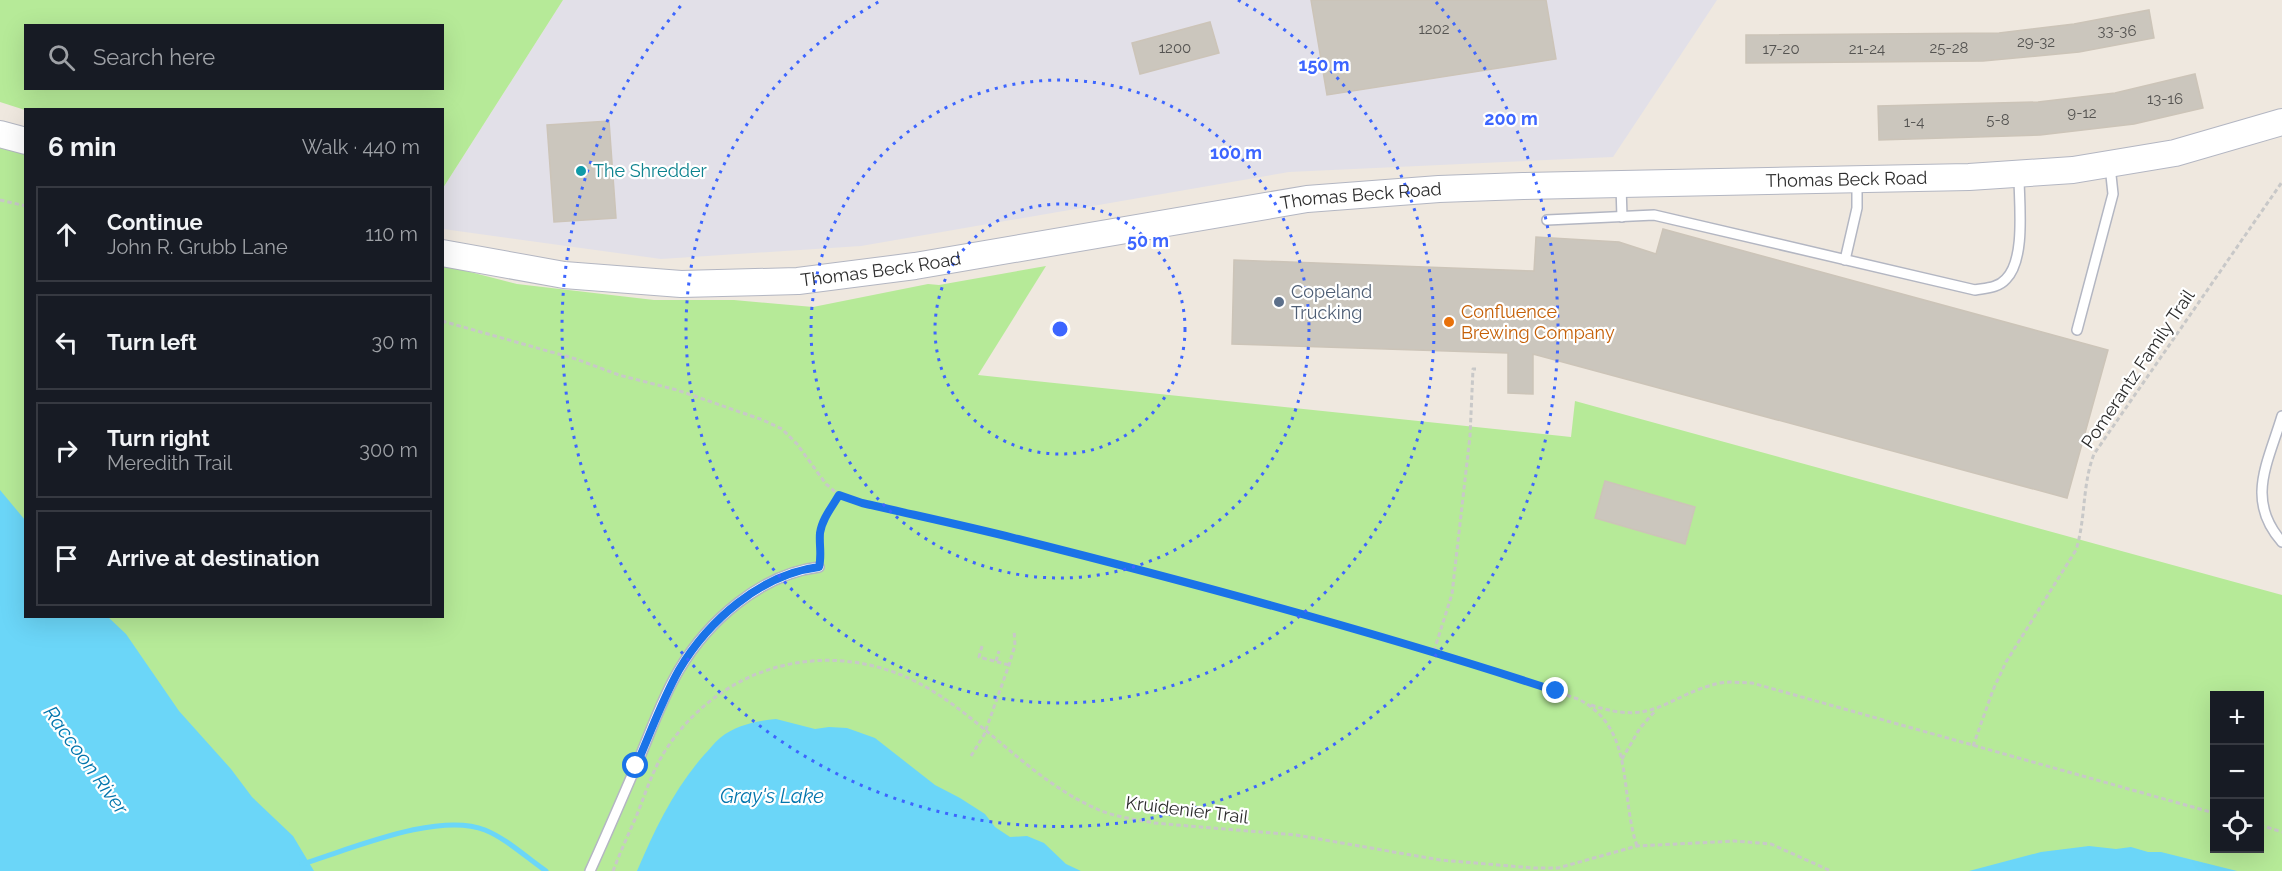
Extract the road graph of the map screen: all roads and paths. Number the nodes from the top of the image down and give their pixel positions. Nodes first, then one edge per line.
1 (2282, 122) edge
2 (0, 134) edge
3 (24, 140) edge
4 (2110, 164) junction
5 (2019, 174) junction
6 (1857, 180) junction
7 (2282, 182) edge
8 (1621, 184) junction
9 (0, 200) edge
10 (24, 206) edge
11 (1622, 217) junction
12 (1547, 220) dead end
13 (444, 253) edge
14 (1845, 260) junction
15 (444, 322) edge
16 (2077, 330) dead end
17 (1476, 369) dead end
18 (2282, 416) edge
19 (839, 495) junction
20 (2282, 542) edge
21 (819, 567) joint
22 (1014, 630) dead end
23 (982, 646) dead end
24 (999, 651) dead end
25 (1433, 651) junction
26 (996, 661) junction
27 (1009, 665) junction
28 (1590, 705) junction
29 (1657, 710) junction
30 (986, 730) junction
31 (1973, 746) junction
32 (971, 756) dead end
33 (1622, 759) junction
34 (2210, 812) edge
35 (2264, 827) edge
36 (2282, 832) edge
37 (1637, 846) junction
38 (590, 871) edge
39 (613, 871) edge
40 (1831, 871) edge

1 - 4 main road, Thomas Beck Road
2 - 3 main road
4 - 5 main road, Thomas Beck Road
4 - 16 lane
5 - 6 main road, Thomas Beck Road
5 - 14 lane
6 - 8 main road, Thomas Beck Road
6 - 14 lane
7 - 31 path, Pomerantz Family Trail
8 - 11 lane
8 - 13 main road, Thomas Beck Road
9 - 10 path
11 - 12 lane
11 - 14 lane
15 - 19 path
17 - 25 path
18 - 20 lane
19 - 21 path
19 - 25 path
21 - 38 lane
22 - 27 path
23 - 26 path
24 - 26 path
25 - 28 path
26 - 27 path
27 - 30 path
28 - 29 path
28 - 33 path
29 - 31 path
29 - 33 path
30 - 32 path
30 - 37 path, Kruidenier Trail
30 - 39 path, Kruidenier Trail
31 - 34 path
33 - 37 path
35 - 36 path
37 - 40 path, Kruidenier Trail

